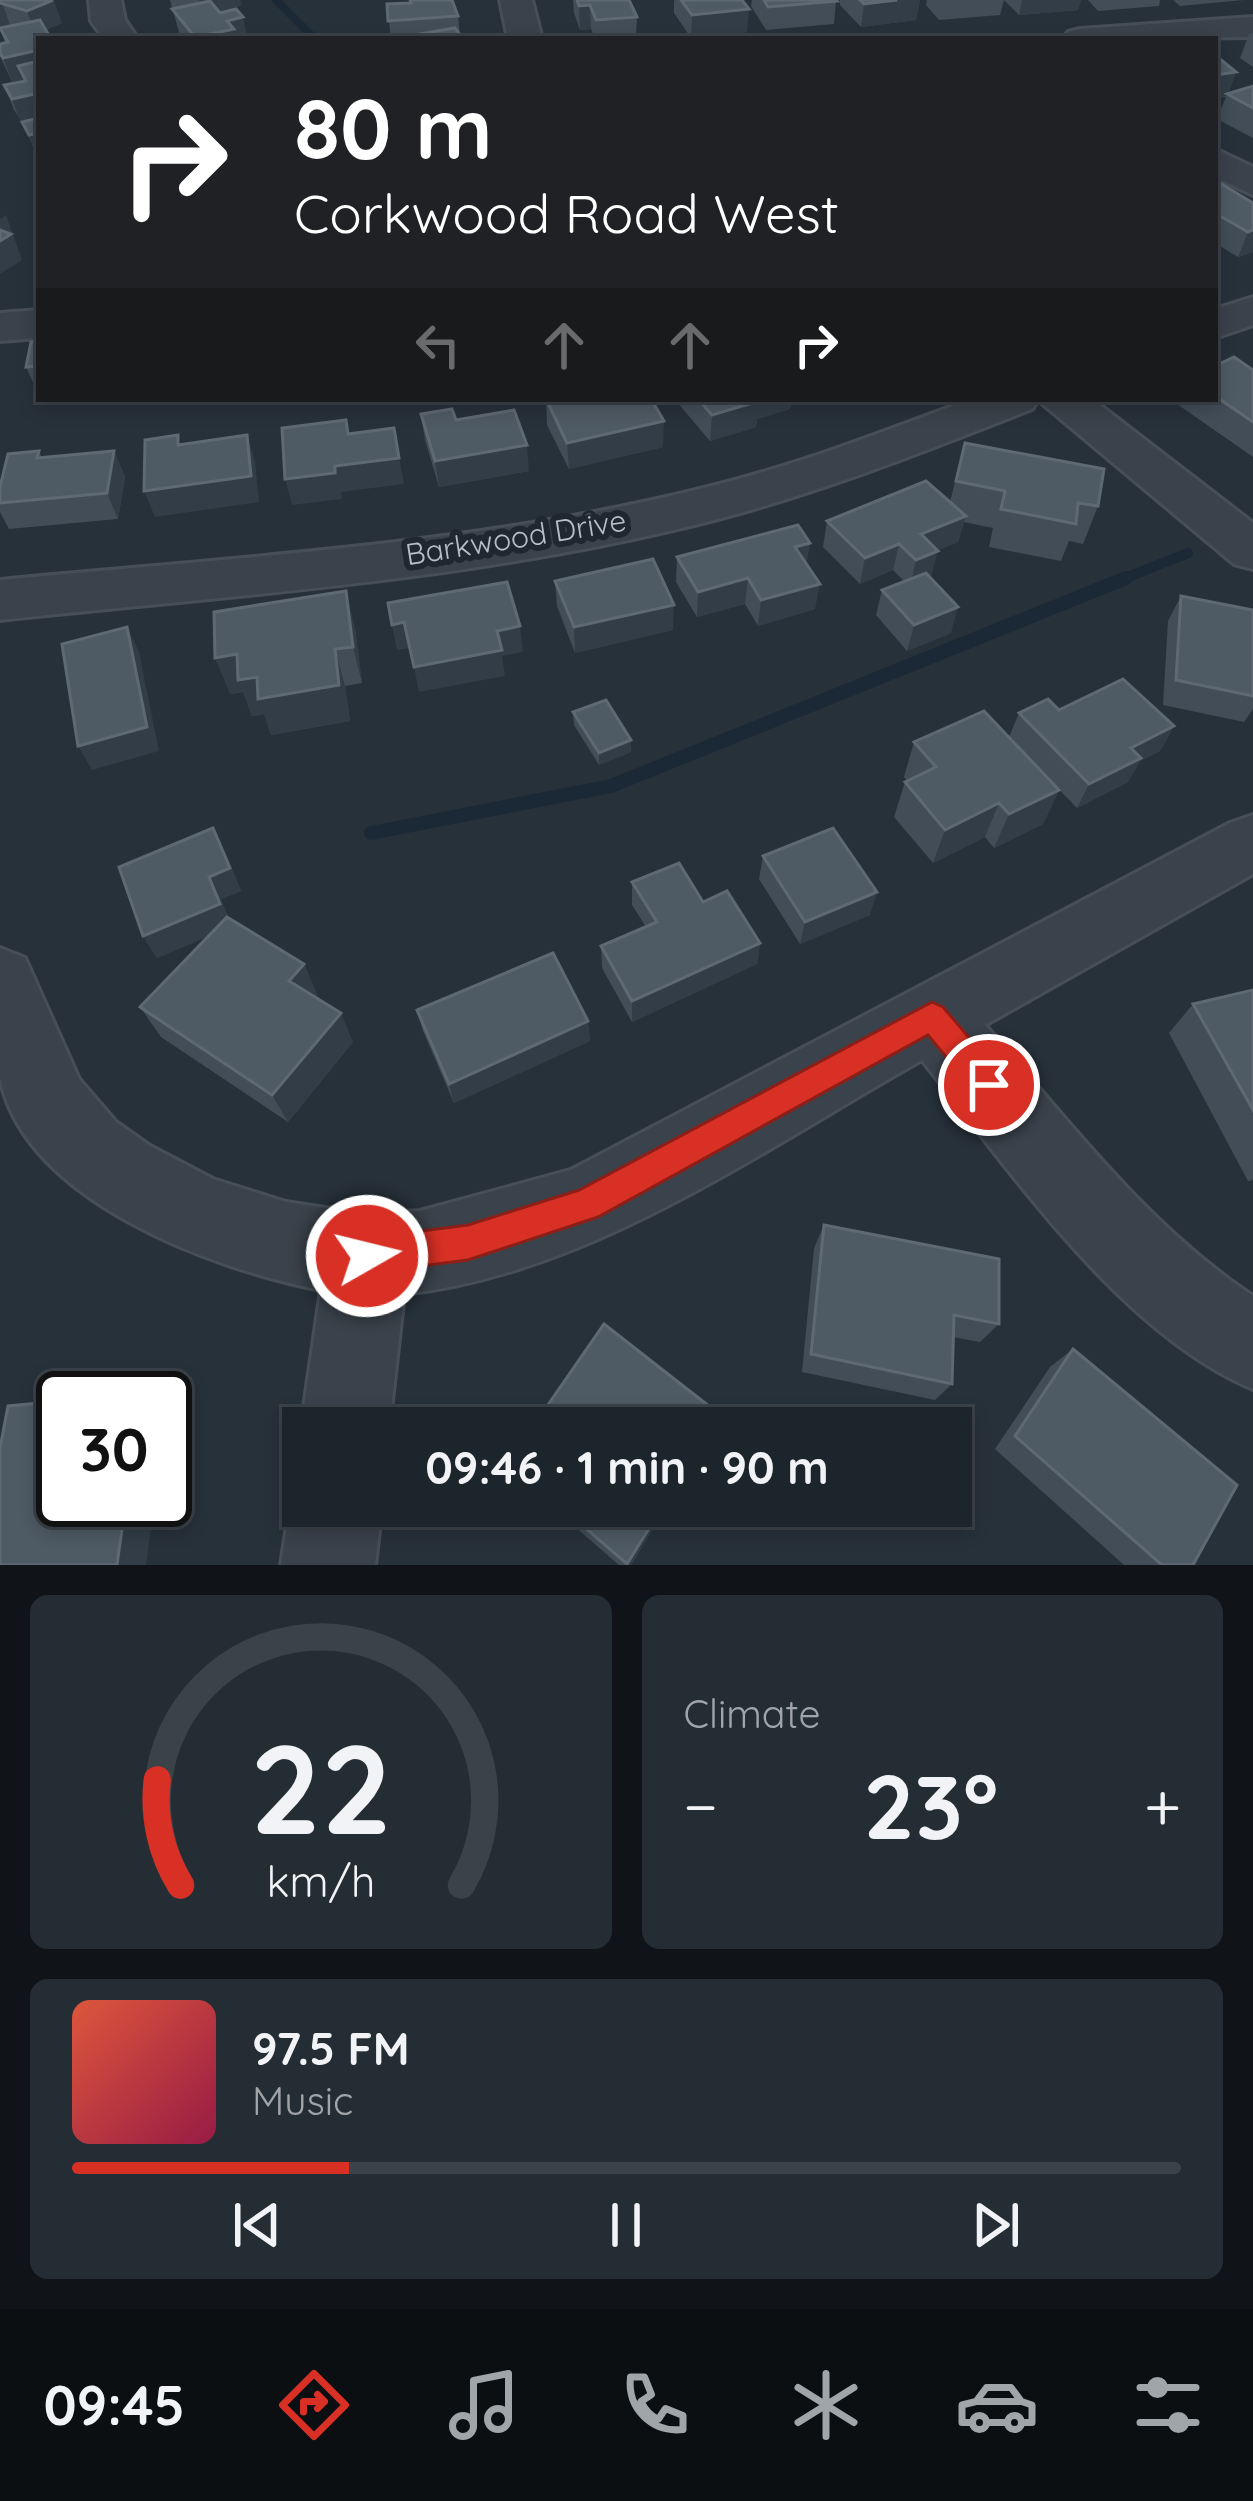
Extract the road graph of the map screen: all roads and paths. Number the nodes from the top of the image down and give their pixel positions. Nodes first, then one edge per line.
1 (105, 0) edge
2 (516, 0) edge
3 (1253, 27) edge
4 (119, 36) edge
5 (524, 36) edge
6 (1123, 36) edge
7 (1218, 163) edge
8 (1253, 183) edge
9 (1253, 310) edge
10 (1218, 323) edge
11 (36, 324) edge
12 (0, 327) edge
13 (1007, 402) edge
14 (1066, 402) edge
15 (1253, 551) edge
16 (0, 600) edge
17 (1253, 842) edge
18 (0, 980) edge
19 (932, 1017) junction
20 (16, 1074) edge
21 (367, 1256) junction
22 (1253, 1346) edge
23 (348, 1407) edge
24 (333, 1527) edge
25 (328, 1565) edge

1 - 4 street
2 - 5 street
3 - 6 street
7 - 8 street
9 - 10 street
11 - 12 street
13 - 16 street, Barkwood Drive
14 - 15 street
17 - 19 street
18 - 20 street
19 - 21 street
19 - 22 street
20 - 21 street
21 - 23 street
24 - 25 street

